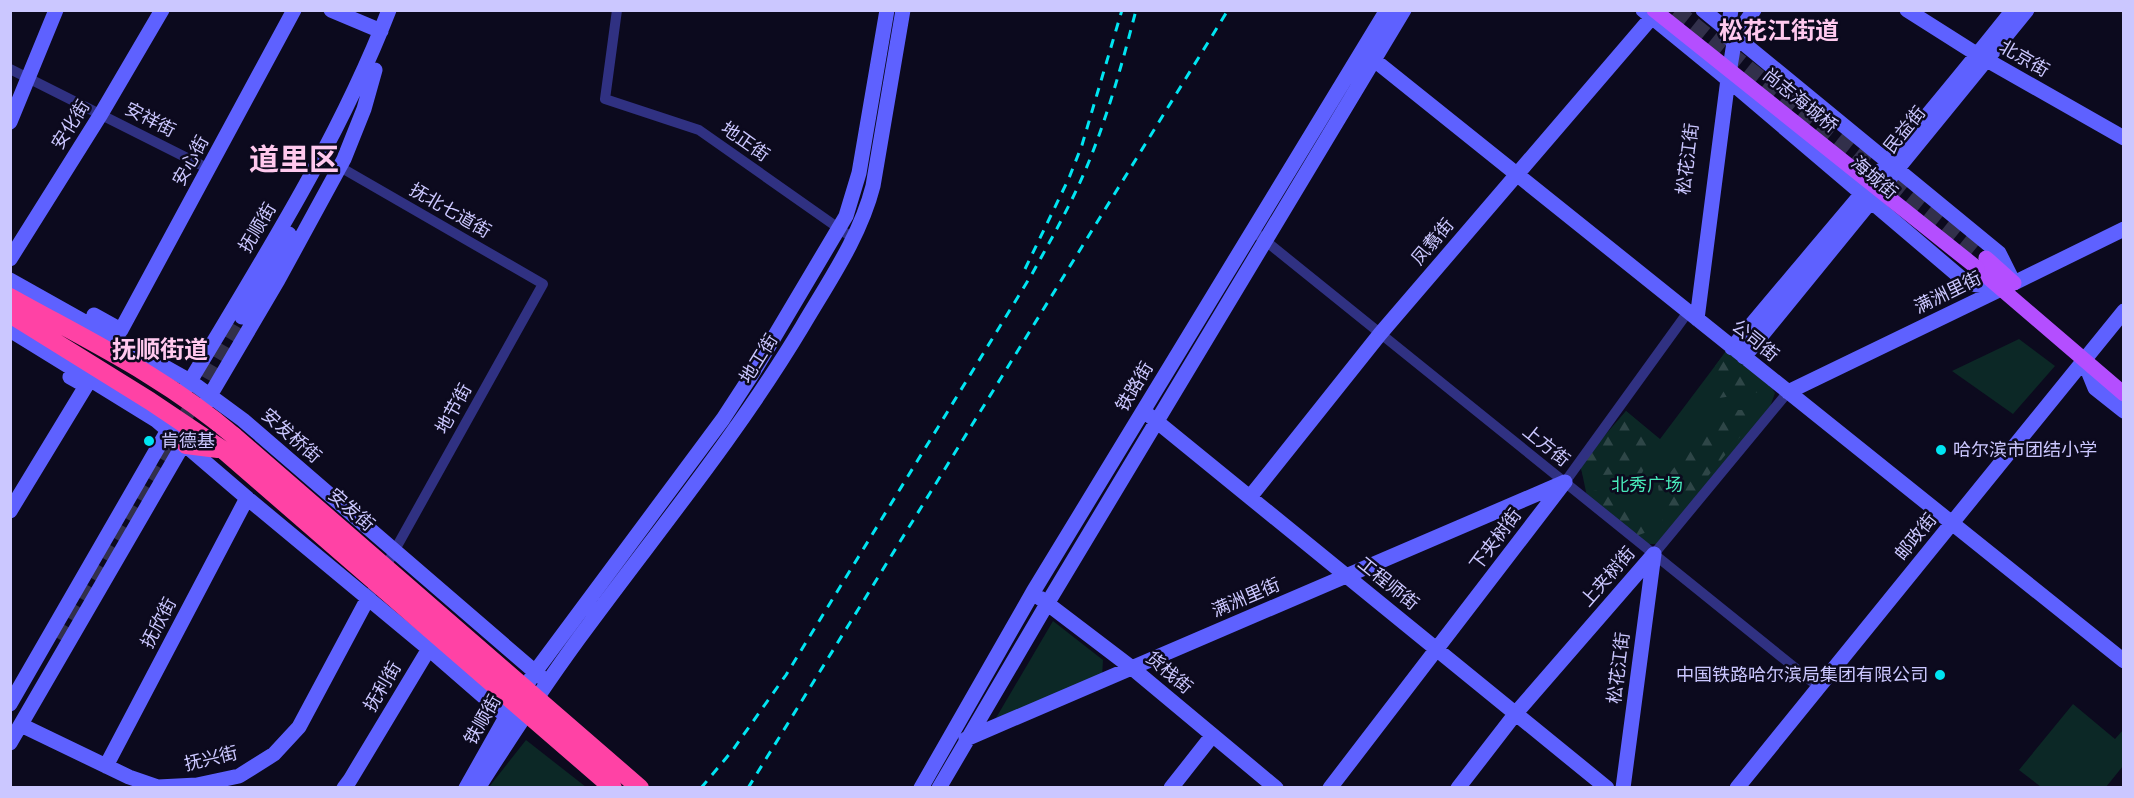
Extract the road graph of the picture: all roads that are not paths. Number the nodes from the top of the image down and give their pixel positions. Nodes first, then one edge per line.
1 (56, 10) edge
2 (162, 10) edge
3 (294, 10) edge
4 (332, 10) edge
5 (389, 10) edge
6 (395, 10) edge
7 (617, 10) edge
8 (887, 10) edge
9 (903, 10) edge
10 (1387, 10) edge
11 (1404, 10) edge
12 (1703, 10) edge
13 (1731, 10) edge
14 (1754, 10) edge
15 (1907, 10) edge
16 (2013, 10) edge
17 (2027, 10) edge
18 (1650, 13) edge
19 (381, 31) junction
20 (1732, 34) junction
21 (1368, 56) junction
22 (1983, 57) junction
23 (10, 69) edge
24 (375, 70) junction
25 (1724, 76) junction
26 (28, 78) junction
27 (101, 114) junction
28 (10, 122) edge
29 (2124, 138) edge
30 (1894, 166) junction
31 (340, 167) junction
32 (209, 169) junction
33 (1516, 174) junction
34 (1867, 197) junction
35 (2124, 218) edge
36 (840, 229) junction
37 (2124, 229) edge
38 (1252, 230) junction
39 (2104, 238) junction
40 (854, 239) junction
41 (1266, 241) junction
42 (10, 259) edge
43 (10, 269) edge
44 (10, 280) edge
45 (543, 284) joint
46 (2007, 286) junction
47 (10, 287) edge
48 (10, 297) edge
49 (2124, 311) edge
50 (10, 315) edge
51 (1693, 316) junction
52 (242, 317) tunnel mouth
53 (10, 320) edge
54 (10, 330) edge
55 (53, 330) junction
56 (1380, 334) junction
57 (10, 341) edge
58 (1738, 352) junction
59 (2084, 361) junction
60 (2124, 385) edge
61 (186, 388) junction
62 (1788, 392) junction
63 (2124, 394) edge
64 (150, 401) junction
65 (206, 402) junction
66 (1143, 410) junction
67 (2124, 411) edge
68 (1157, 421) junction
69 (176, 437) junction
70 (228, 443) junction
71 (1565, 482) junction
72 (1250, 497) junction
73 (247, 498) junction
74 (10, 511) edge
75 (1952, 524) junction
76 (394, 551) junction
77 (1654, 554) junction
78 (1348, 576) junction
79 (1033, 592) junction
80 (367, 600) junction
81 (1047, 604) junction
82 (456, 606) junction
83 (59, 639) tunnel mouth
84 (429, 649) junction
85 (1438, 650) junction
86 (2124, 661) edge
87 (1132, 668) junction
88 (535, 672) junction
89 (547, 682) junction
90 (1820, 688) junction
91 (10, 704) edge
92 (1516, 714) junction
93 (506, 717) junction
94 (16, 724) edge
95 (518, 727) junction
96 (1212, 736) junction
97 (967, 738) junction
98 (10, 743) edge
99 (943, 749) junction
100 (106, 766) junction
101 (934, 785) edge
102 (158, 787) edge
103 (344, 788) edge
104 (466, 788) edge
105 (478, 788) edge
106 (613, 788) edge
107 (640, 788) edge
108 (1171, 788) edge
109 (1276, 788) edge
110 (1330, 788) edge
111 (1458, 788) edge
112 (1607, 788) edge
113 (1623, 788) edge
114 (1737, 788) edge

1 - 26 main road
2 - 27 main road, 安化街
3 - 32 main road, 安心街
4 - 19 main road
5 - 19 main road, 抚顺街
6 - 24 main road, 抚顺街
7 - 36 street, 地正街
8 - 36 main road, 地工街
9 - 40 main road, 地工街
10 - 21 main road, 铁路街
11 - 21 main road, 铁路街
12 - 20 main road, 海城街
13 - 20 main road, 松花江街
14 - 20 main road
15 - 22 main road, 北京街
16 - 22 main road, 民益街
17 - 22 main road, 民益街
18 - 25 main road, 海城街
18 - 33 main road, 凤翥街
18 - 46 main road, 尚志海城桥, bridge
19 - 61 main road, 抚顺街
20 - 25 main road, 松花江街
20 - 30 main road, 海城街
21 - 33 main road, 公司街
21 - 38 main road, 铁路街
21 - 41 main road, 铁路街
22 - 29 main road, 北京街
22 - 30 main road, 民益街
23 - 26 street, 安祥街
24 - 31 main road, 抚顺街
24 - 52 main road, 抚顺街
25 - 34 main road, 海城街
25 - 51 main road, 松花江街
26 - 27 street, 安祥街
26 - 28 main road
27 - 32 street, 安祥街
27 - 42 main road, 安化街
30 - 34 main road, 民益街
30 - 46 main road, 海城街
31 - 45 street, 抚北七道街
31 - 65 main road, 抚顺街
32 - 43 main road, 安心街
33 - 51 main road, 公司街
33 - 56 main road, 凤翥街
34 - 46 main road, 海城街
34 - 58 main road, 民益街
35 - 39 main road
36 - 40 street, 地正街
36 - 88 main road, 地工街
37 - 39 main road, 满洲里街
38 - 41 street, 上方街
38 - 66 main road, 铁路街
39 - 46 main road, 满洲里街
40 - 89 main road, 地工街
41 - 56 street, 上方街
41 - 68 main road, 铁路街
44 - 61 main road
45 - 76 street, 地节街
46 - 59 main road, 海城街
46 - 62 main road, 满洲里街
47 - 55 highway
48 - 55 highway, 安发街
49 - 59 main road, 邮政街
50 - 55 highway, 安发街
51 - 58 main road, 公司街
51 - 71 street, 下夹树街
53 - 55 highway
54 - 69 main road
55 - 61 highway, 安发街
55 - 64 highway, 安发街
56 - 71 street, 上方街
56 - 72 main road, 凤翥街
57 - 74 main road
58 - 62 main road, 公司街
59 - 60 main road, 海城街
59 - 63 main road, 海城街
59 - 67 main road, 海城街
59 - 75 main road, 邮政街
61 - 65 highway, 安发街
62 - 75 main road, 公司街
62 - 77 street, 上夹树街
64 - 69 highway
64 - 70 highway, 安发街
65 - 70 highway, 安发街
65 - 76 main road, 安发桥街
66 - 68 main road, 工程师街
66 - 79 main road, 铁路街
68 - 72 main road, 工程师街
68 - 81 main road, 铁路街
69 - 70 highway
69 - 73 main road
69 - 91 main road
69 - 94 main road
70 - 106 highway, 安发街, bridge
70 - 107 highway, 安发街, bridge
71 - 77 street, 上方街
71 - 78 main road, 满洲里街
71 - 85 main road, 下夹树街
72 - 78 main road, 工程师街
73 - 80 main road
73 - 100 main road, 抚欣街
75 - 86 main road, 公司街
75 - 90 main road, 邮政街
76 - 80 street, 地节街
76 - 82 main road, 安发桥街
77 - 90 street, 上方街
77 - 92 main road, 上夹树街
77 - 113 main road, 松花江街
78 - 85 main road, 工程师街
78 - 87 main road, 满洲里街
79 - 81 main road, 货栈街
79 - 99 main road, 铁路街
80 - 84 main road
80 - 102 main road, 抚兴街
81 - 87 main road, 货栈街
81 - 97 main road, 铁路街
82 - 84 main road, 抚利街
82 - 88 main road, 安发桥街
83 - 94 main road
84 - 93 main road
84 - 103 main road, 抚利街
85 - 92 main road, 工程师街
85 - 110 main road, 下夹树街
87 - 96 main road, 货栈街
87 - 97 main road, 满洲里街
88 - 89 main road, 安发桥街
88 - 93 main road, 铁顺街
89 - 95 main road, 铁顺街
90 - 114 main road, 邮政街
92 - 111 main road, 上夹树街
92 - 112 main road, 工程师街
93 - 95 main road
93 - 104 main road, 铁顺街
94 - 98 main road
94 - 100 main road, 抚兴街
95 - 105 main road, 铁顺街
96 - 108 main road
96 - 109 main road, 货栈街
97 - 99 main road, 满洲里街
97 - 101 main road, 铁路街
99 - 101 main road, 铁路街
100 - 102 main road, 抚兴街

